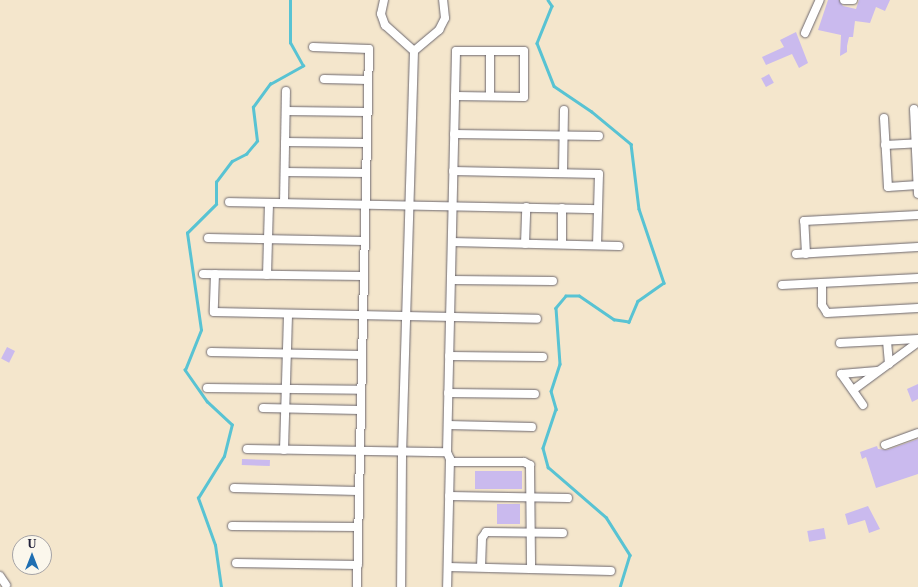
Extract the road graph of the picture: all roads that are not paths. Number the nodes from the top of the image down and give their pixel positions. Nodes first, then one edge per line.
1 (384, 0) edge
2 (443, 0) edge
3 (820, 0) edge
4 (844, 0) edge
5 (852, 0) edge
6 (805, 33) dead end
7 (313, 47) dead end
8 (414, 51) junction
9 (490, 51) junction
10 (324, 79) dead end
11 (368, 80) junction
12 (286, 91) dead end
13 (455, 96) junction
14 (490, 96) junction
15 (914, 109) dead end
16 (564, 110) dead end
17 (286, 111) junction
18 (367, 112) junction
19 (884, 118) dead end
20 (454, 134) junction
21 (564, 136) junction
22 (599, 136) dead end
23 (285, 142) junction
24 (367, 143) junction
25 (917, 143) edge
26 (886, 145) junction
27 (453, 171) junction
28 (285, 172) junction
29 (563, 173) junction
30 (918, 173) edge
31 (366, 174) junction
32 (918, 185) edge
33 (918, 194) edge
34 (229, 202) dead end
35 (269, 203) junction
36 (284, 203) junction
37 (365, 204) junction
38 (411, 206) junction
39 (452, 206) junction
40 (526, 208) junction
41 (562, 208) junction
42 (598, 208) junction
43 (918, 215) edge
44 (208, 238) dead end
45 (268, 239) junction
46 (364, 241) junction
47 (452, 242) junction
48 (524, 244) junction
49 (562, 244) junction
50 (597, 245) junction
51 (619, 246) dead end
52 (918, 247) edge
53 (796, 254) dead end
54 (806, 254) junction
55 (203, 274) dead end
56 (215, 274) junction
57 (267, 275) junction
58 (363, 276) junction
59 (918, 278) edge
60 (451, 280) junction
61 (553, 281) dead end
62 (822, 283) junction
63 (782, 285) dead end
64 (918, 308) edge
65 (288, 314) junction
66 (362, 315) junction
67 (407, 316) junction
68 (450, 317) junction
69 (537, 319) dead end
70 (918, 340) edge
71 (888, 341) junction
72 (840, 343) dead end
73 (212, 352) dead end
74 (287, 353) junction
75 (361, 355) junction
76 (449, 356) junction
77 (543, 357) dead end
78 (889, 364) junction
79 (878, 371) junction
80 (207, 388) dead end
81 (286, 389) junction
82 (360, 390) junction
83 (853, 390) junction
84 (448, 392) junction
85 (535, 394) dead end
86 (863, 406) dead end
87 (263, 408) dead end
88 (285, 409) junction
89 (360, 410) junction
90 (448, 425) junction
91 (532, 427) dead end
92 (918, 433) edge
93 (885, 445) dead end
94 (248, 449) dead end
95 (284, 450) junction
96 (402, 450) junction
97 (359, 451) junction
98 (447, 452) junction
99 (450, 462) junction
100 (234, 488) dead end
101 (358, 490) junction
102 (449, 496) junction
103 (531, 498) junction
104 (568, 498) dead end
105 (232, 526) dead end
106 (358, 527) junction
107 (531, 532) junction
108 (563, 533) dead end
109 (236, 563) dead end
110 (358, 565) junction
111 (448, 567) junction
112 (481, 567) junction
113 (531, 569) junction
114 (612, 571) dead end
115 (0, 576) edge
116 (6, 585) dead end
117 (357, 587) edge
118 (401, 587) edge
119 (447, 587) edge

1 - 8 street
2 - 8 street
3 - 6 street
4 - 5 street
7 - 11 street
8 - 38 street
9 - 13 street
9 - 14 street
9 - 14 street
10 - 11 street
11 - 18 street
12 - 17 street
13 - 14 street
13 - 20 street
15 - 25 street
16 - 21 street
17 - 18 street
17 - 23 street
18 - 24 street
19 - 26 street
20 - 21 street
20 - 27 street
21 - 22 street
21 - 29 street
23 - 24 street
23 - 28 street
24 - 31 street
25 - 26 street
25 - 30 street
26 - 32 street
27 - 29 street
27 - 39 street
28 - 31 street
28 - 36 street
29 - 42 street
30 - 32 street
31 - 37 street
32 - 33 street
34 - 35 street
35 - 36 street
35 - 45 street
36 - 37 street
37 - 38 street
37 - 46 street
38 - 39 street
38 - 67 street
39 - 40 street
39 - 47 street
40 - 41 street
40 - 48 street
41 - 42 street
41 - 49 street
42 - 50 street
43 - 54 street
44 - 45 street
45 - 46 street
45 - 57 street
46 - 58 street
47 - 48 street
47 - 60 street
48 - 49 street
49 - 50 street
50 - 51 street
52 - 54 street
53 - 54 street
55 - 56 street
56 - 57 street
56 - 65 street
57 - 58 street
58 - 66 street
59 - 62 street
60 - 61 street
60 - 68 street
62 - 63 street
62 - 64 street
65 - 66 street
65 - 74 street
66 - 67 street
66 - 75 street
67 - 68 street
67 - 96 street
68 - 69 street
68 - 76 street
70 - 71 street
70 - 78 street
71 - 72 street
71 - 78 street
73 - 74 street
74 - 75 street
74 - 81 street
75 - 82 street
76 - 77 street
76 - 84 street
78 - 79 street
79 - 83 street
79 - 83 street
80 - 81 street
81 - 82 street
81 - 88 street
82 - 89 street
83 - 86 street
84 - 85 street
84 - 90 street
87 - 88 street
88 - 89 street
88 - 95 street
89 - 97 street
90 - 91 street
90 - 98 street
92 - 93 street
94 - 95 street
95 - 97 street
96 - 97 street
96 - 98 street
96 - 118 street
97 - 101 street
98 - 99 street
99 - 102 street
99 - 103 street
100 - 101 street
101 - 106 street
102 - 103 street
102 - 111 street
103 - 104 street
103 - 107 street
105 - 106 street
106 - 110 street
107 - 108 street
107 - 112 street
107 - 113 street
109 - 110 street
110 - 117 street
111 - 112 street
111 - 119 street
112 - 113 street
113 - 114 street
115 - 116 street

